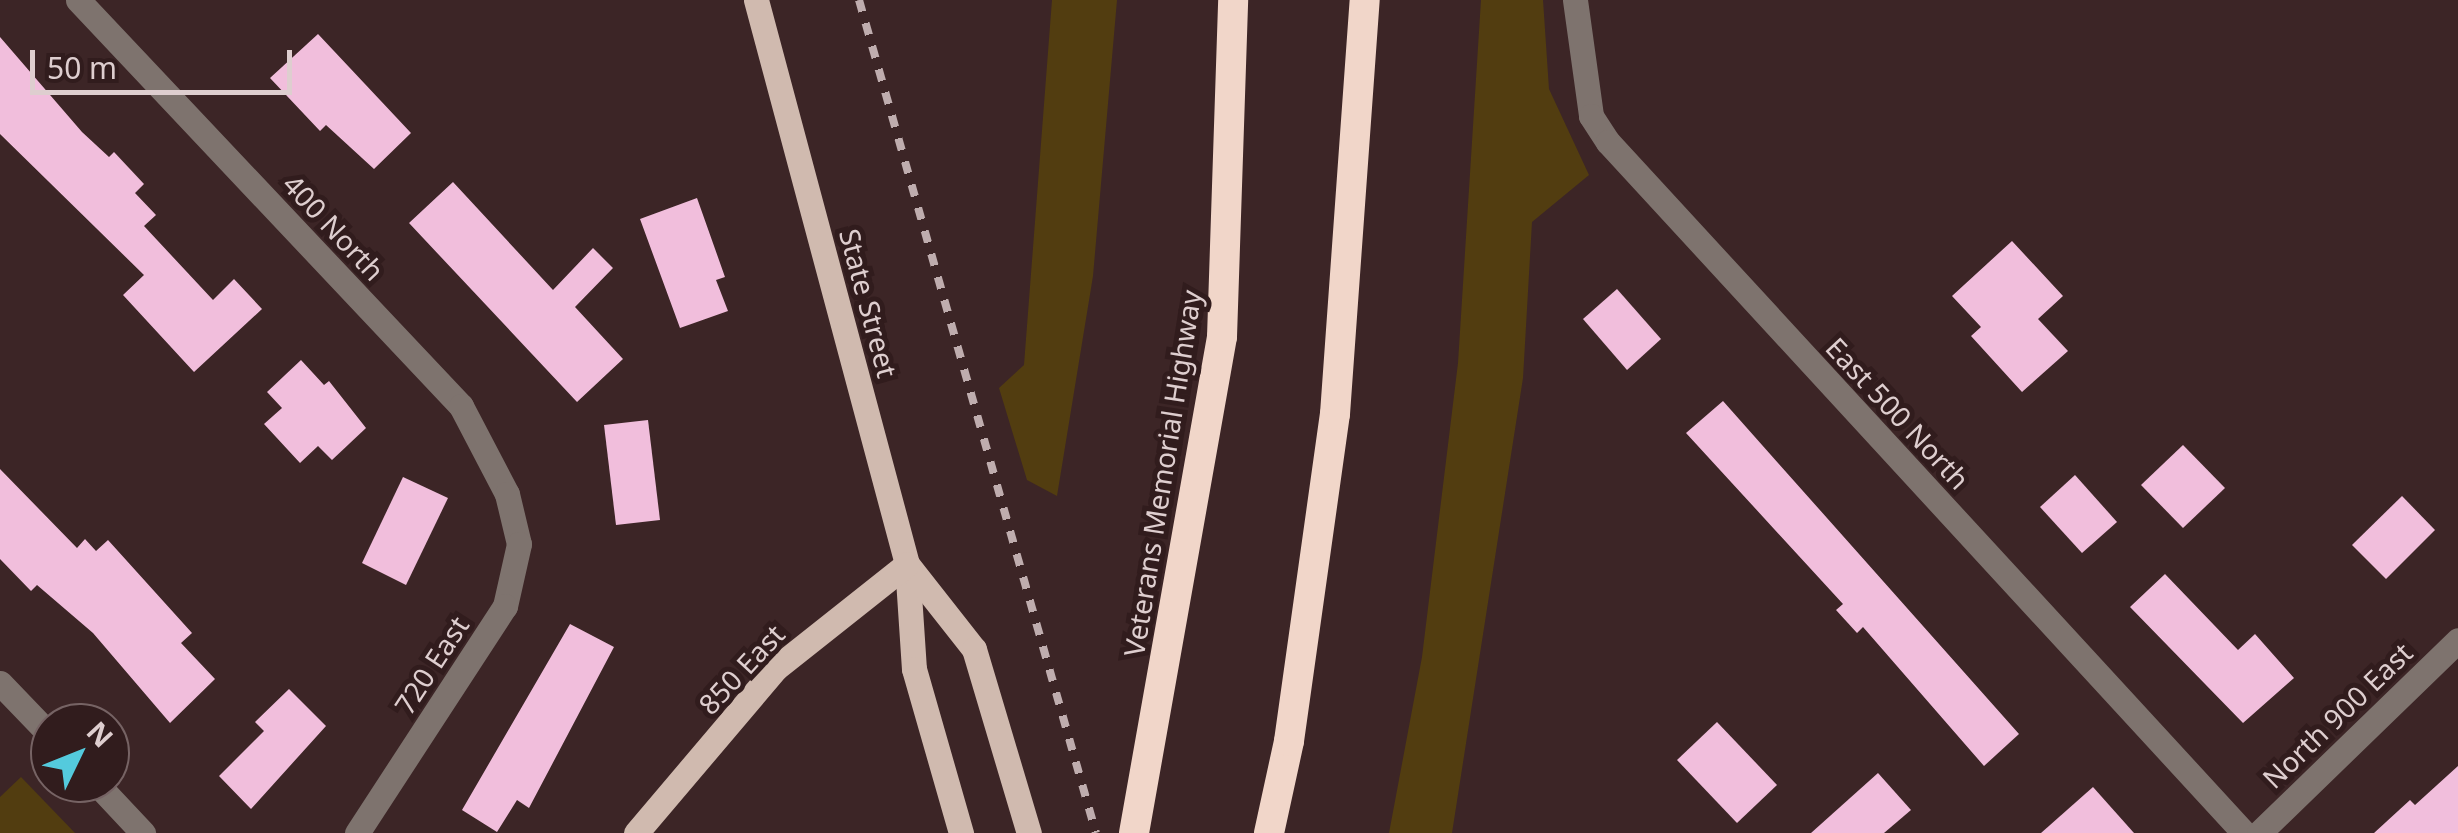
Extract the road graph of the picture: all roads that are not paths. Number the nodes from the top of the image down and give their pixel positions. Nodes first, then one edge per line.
1 (78, 0) edge
2 (756, 0) edge
3 (1233, 0) edge
4 (1365, 0) edge
5 (1575, 0) edge
6 (513, 516) joint
7 (907, 564) junction
8 (2458, 640) edge
9 (0, 683) edge
10 (30, 714) edge
11 (115, 803) edge
12 (144, 833) edge
13 (356, 833) edge
14 (636, 833) edge
15 (961, 833) edge
16 (1029, 833) edge
17 (1134, 833) edge
18 (1269, 833) edge
19 (2244, 833) edge
20 (2259, 833) edge

1 - 6 street, 400 North
2 - 7 main road, State Street
3 - 17 highway, Veterans Memorial Highway
4 - 18 highway
5 - 19 street, East 500 North
6 - 13 street, 720 East
7 - 14 main road, 850 East
7 - 15 main road, State Street
7 - 16 main road, State Street
8 - 20 street, North 900 East
9 - 10 street
11 - 12 street

